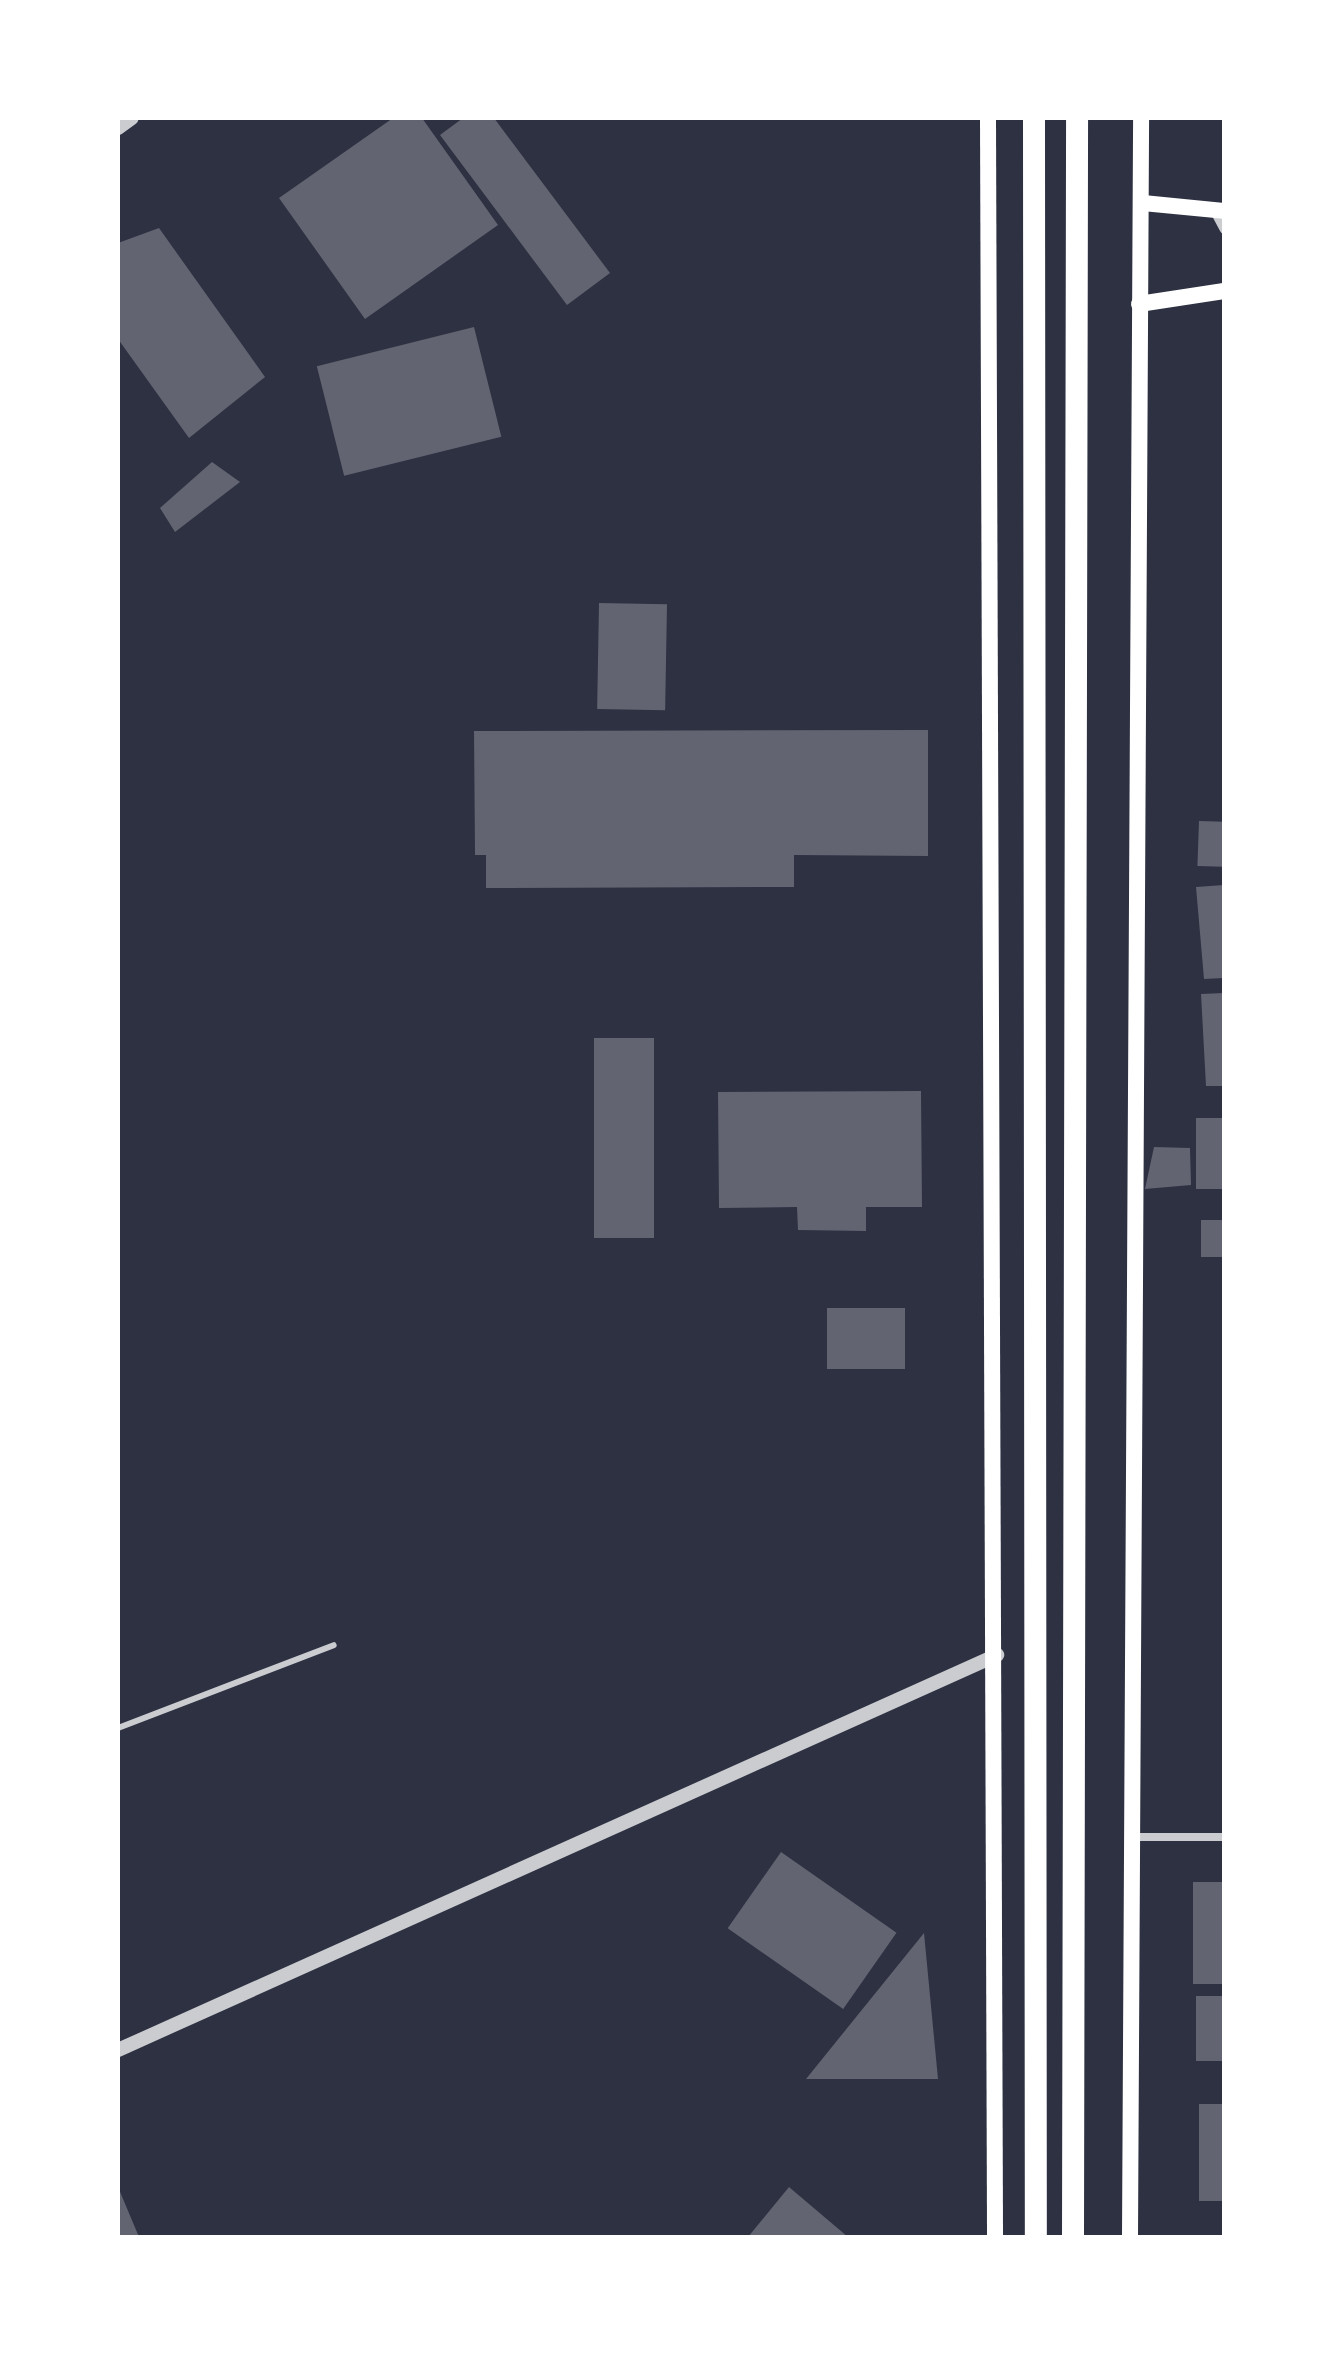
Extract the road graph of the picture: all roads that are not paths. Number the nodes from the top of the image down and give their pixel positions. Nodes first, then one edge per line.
1 (132, 118) edge
2 (988, 118) edge
3 (1034, 118) edge
4 (1077, 118) edge
5 (1141, 118) edge
6 (118, 128) edge
7 (1143, 203) junction
8 (1219, 210) edge
9 (1224, 230) edge
10 (1224, 291) edge
11 (1139, 304) junction
12 (334, 1645) dead end
13 (997, 1655) junction
14 (118, 1728) edge
15 (1132, 1837) junction
16 (1224, 1837) edge
17 (118, 2050) edge
18 (995, 2237) edge
19 (1036, 2237) edge
20 (1073, 2237) edge
21 (1130, 2237) edge

1 - 6 street
2 - 13 main road
3 - 19 highway
4 - 20 highway
5 - 7 main road
7 - 8 main road
7 - 11 main road
8 - 9 street
10 - 11 main road
11 - 15 main road
12 - 14 lane
13 - 17 street
13 - 18 main road
15 - 16 street
15 - 21 main road

